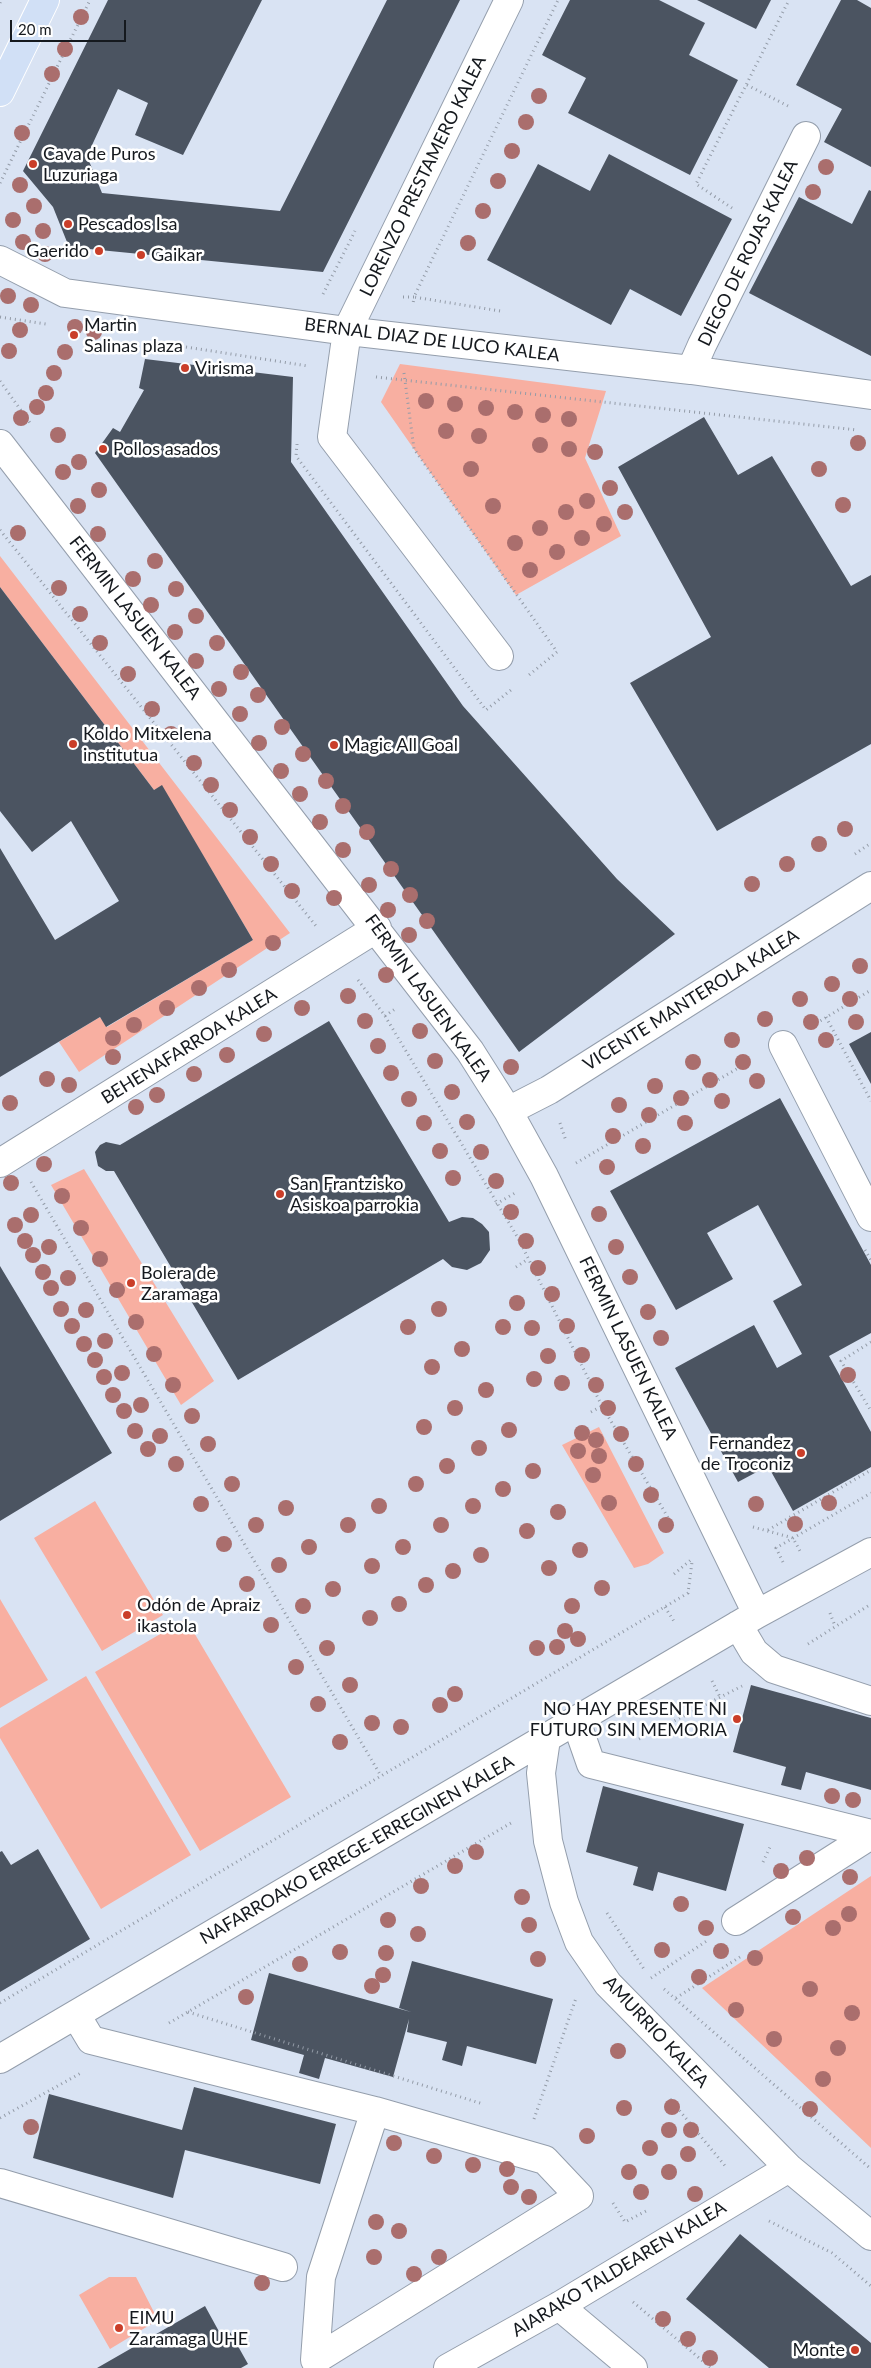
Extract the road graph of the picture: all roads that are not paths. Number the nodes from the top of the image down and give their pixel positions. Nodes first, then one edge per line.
1 (45, 0) edge
2 (509, 0) edge
3 (0, 92) edge
4 (806, 136) dead end
5 (0, 260) edge
6 (347, 332) junction
7 (691, 370) junction
8 (871, 395) edge
9 (0, 444) edge
10 (499, 656) dead end
11 (871, 886) edge
12 (377, 928) junction
13 (783, 1045) road end
14 (508, 1111) junction
15 (7, 1159) edge
16 (871, 1218) edge
17 (871, 1552) edge
18 (747, 1619) junction
19 (871, 1701) edge
20 (576, 1721) junction
21 (546, 1738) junction
22 (871, 1835) edge
23 (736, 1921) road end
24 (76, 2015) junction
25 (0, 2059) edge
26 (375, 2111) junction
27 (789, 2168) junction
28 (0, 2183) edge
29 (871, 2236) edge
30 (283, 2268) dead end
31 (559, 2306) junction
32 (317, 2364) edge
33 (448, 2368) edge
34 (632, 2368) edge

1 - 3 main road
2 - 6 street, LORENZO PRESTAMERO KALEA
4 - 7 street, DIEGO DE ROJAS KALEA
5 - 6 street, BERNAL DIAZ DE LUCO KALEA
6 - 7 street, BERNAL DIAZ DE LUCO KALEA
6 - 10 street, LORENZO PRESTAMERO KALEA
7 - 8 street, BERNAL DIAZ DE LUCO KALEA
9 - 12 street, FERMIN LASUEN KALEA
11 - 14 street, VICENTE MANTEROLA KALEA
12 - 14 street, FERMIN LASUEN KALEA
12 - 15 street, BEHENAFARROA KALEA
13 - 16 street
14 - 18 street, FERMIN LASUEN KALEA
17 - 18 street, NAFARROAKO ERREGE-ERREGINEN KALEA
18 - 19 street, FERMIN LASUEN KALEA
18 - 20 street, NAFARROAKO ERREGE-ERREGINEN KALEA
20 - 21 street, NAFARROAKO ERREGE-ERREGINEN KALEA
20 - 22 street
21 - 24 street, NAFARROAKO ERREGE-ERREGINEN KALEA
21 - 27 street, AMURRIO KALEA
22 - 23 street
24 - 25 street, NAFARROAKO ERREGE-ERREGINEN KALEA
24 - 26 street
26 - 32 street
26 - 32 street
27 - 29 street, AMURRIO KALEA
27 - 31 street, AIARAKO TALDEAREN KALEA
28 - 30 street
31 - 33 street, AIARAKO TALDEAREN KALEA
31 - 34 street

